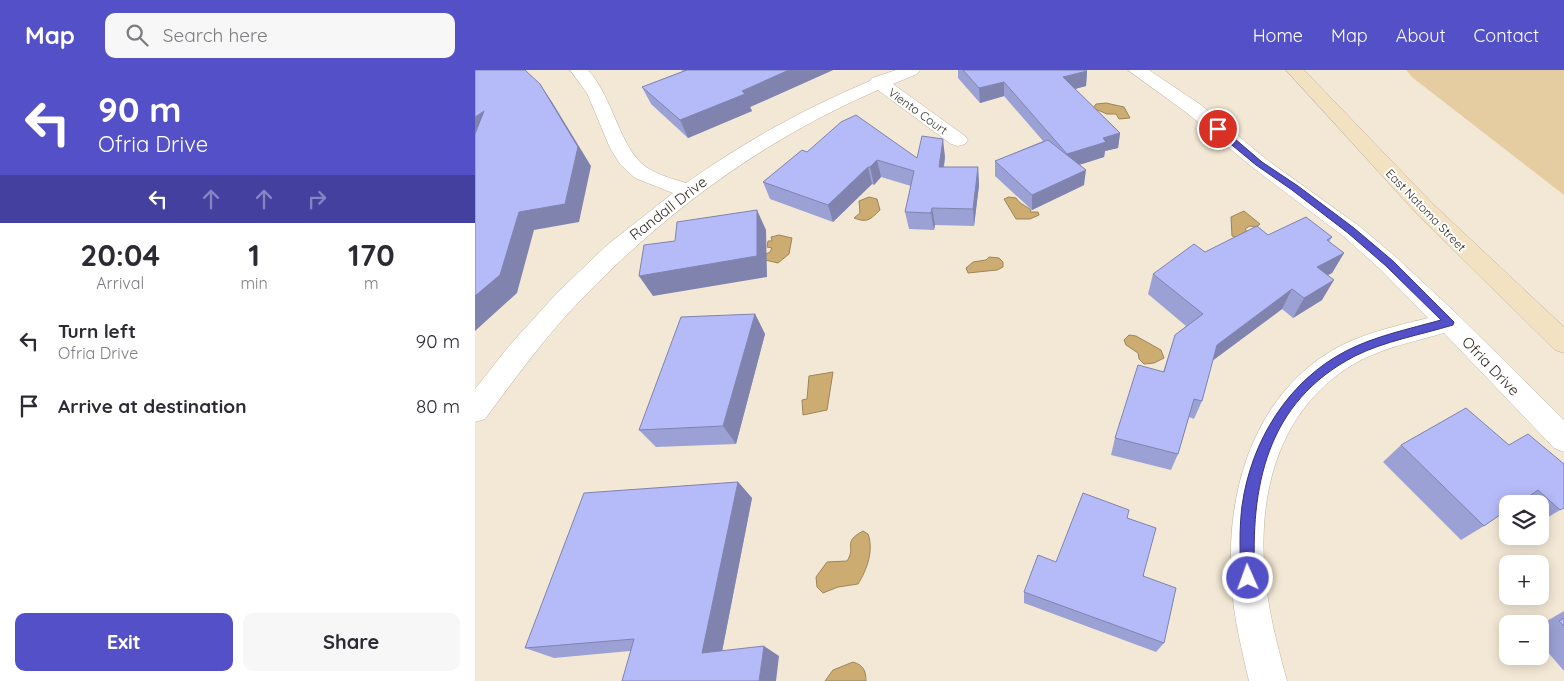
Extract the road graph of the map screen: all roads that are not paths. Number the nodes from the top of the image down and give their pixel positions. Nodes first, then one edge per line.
1 (579, 70) edge
2 (911, 70) edge
3 (1137, 70) edge
4 (1295, 70) edge
5 (878, 82) junction
6 (958, 140) dead end
7 (687, 191) junction
8 (1449, 322) junction
9 (1564, 343) edge
10 (475, 410) edge
11 (1564, 439) edge
12 (1268, 681) edge

1 - 7 street
2 - 5 street, Randall Drive
3 - 8 street, Ofria Drive
4 - 9 main road, East Natoma Street
5 - 6 street, Viento Court
5 - 7 street, Randall Drive
7 - 10 street, Randall Drive
8 - 11 street, Ofria Drive
8 - 12 street

